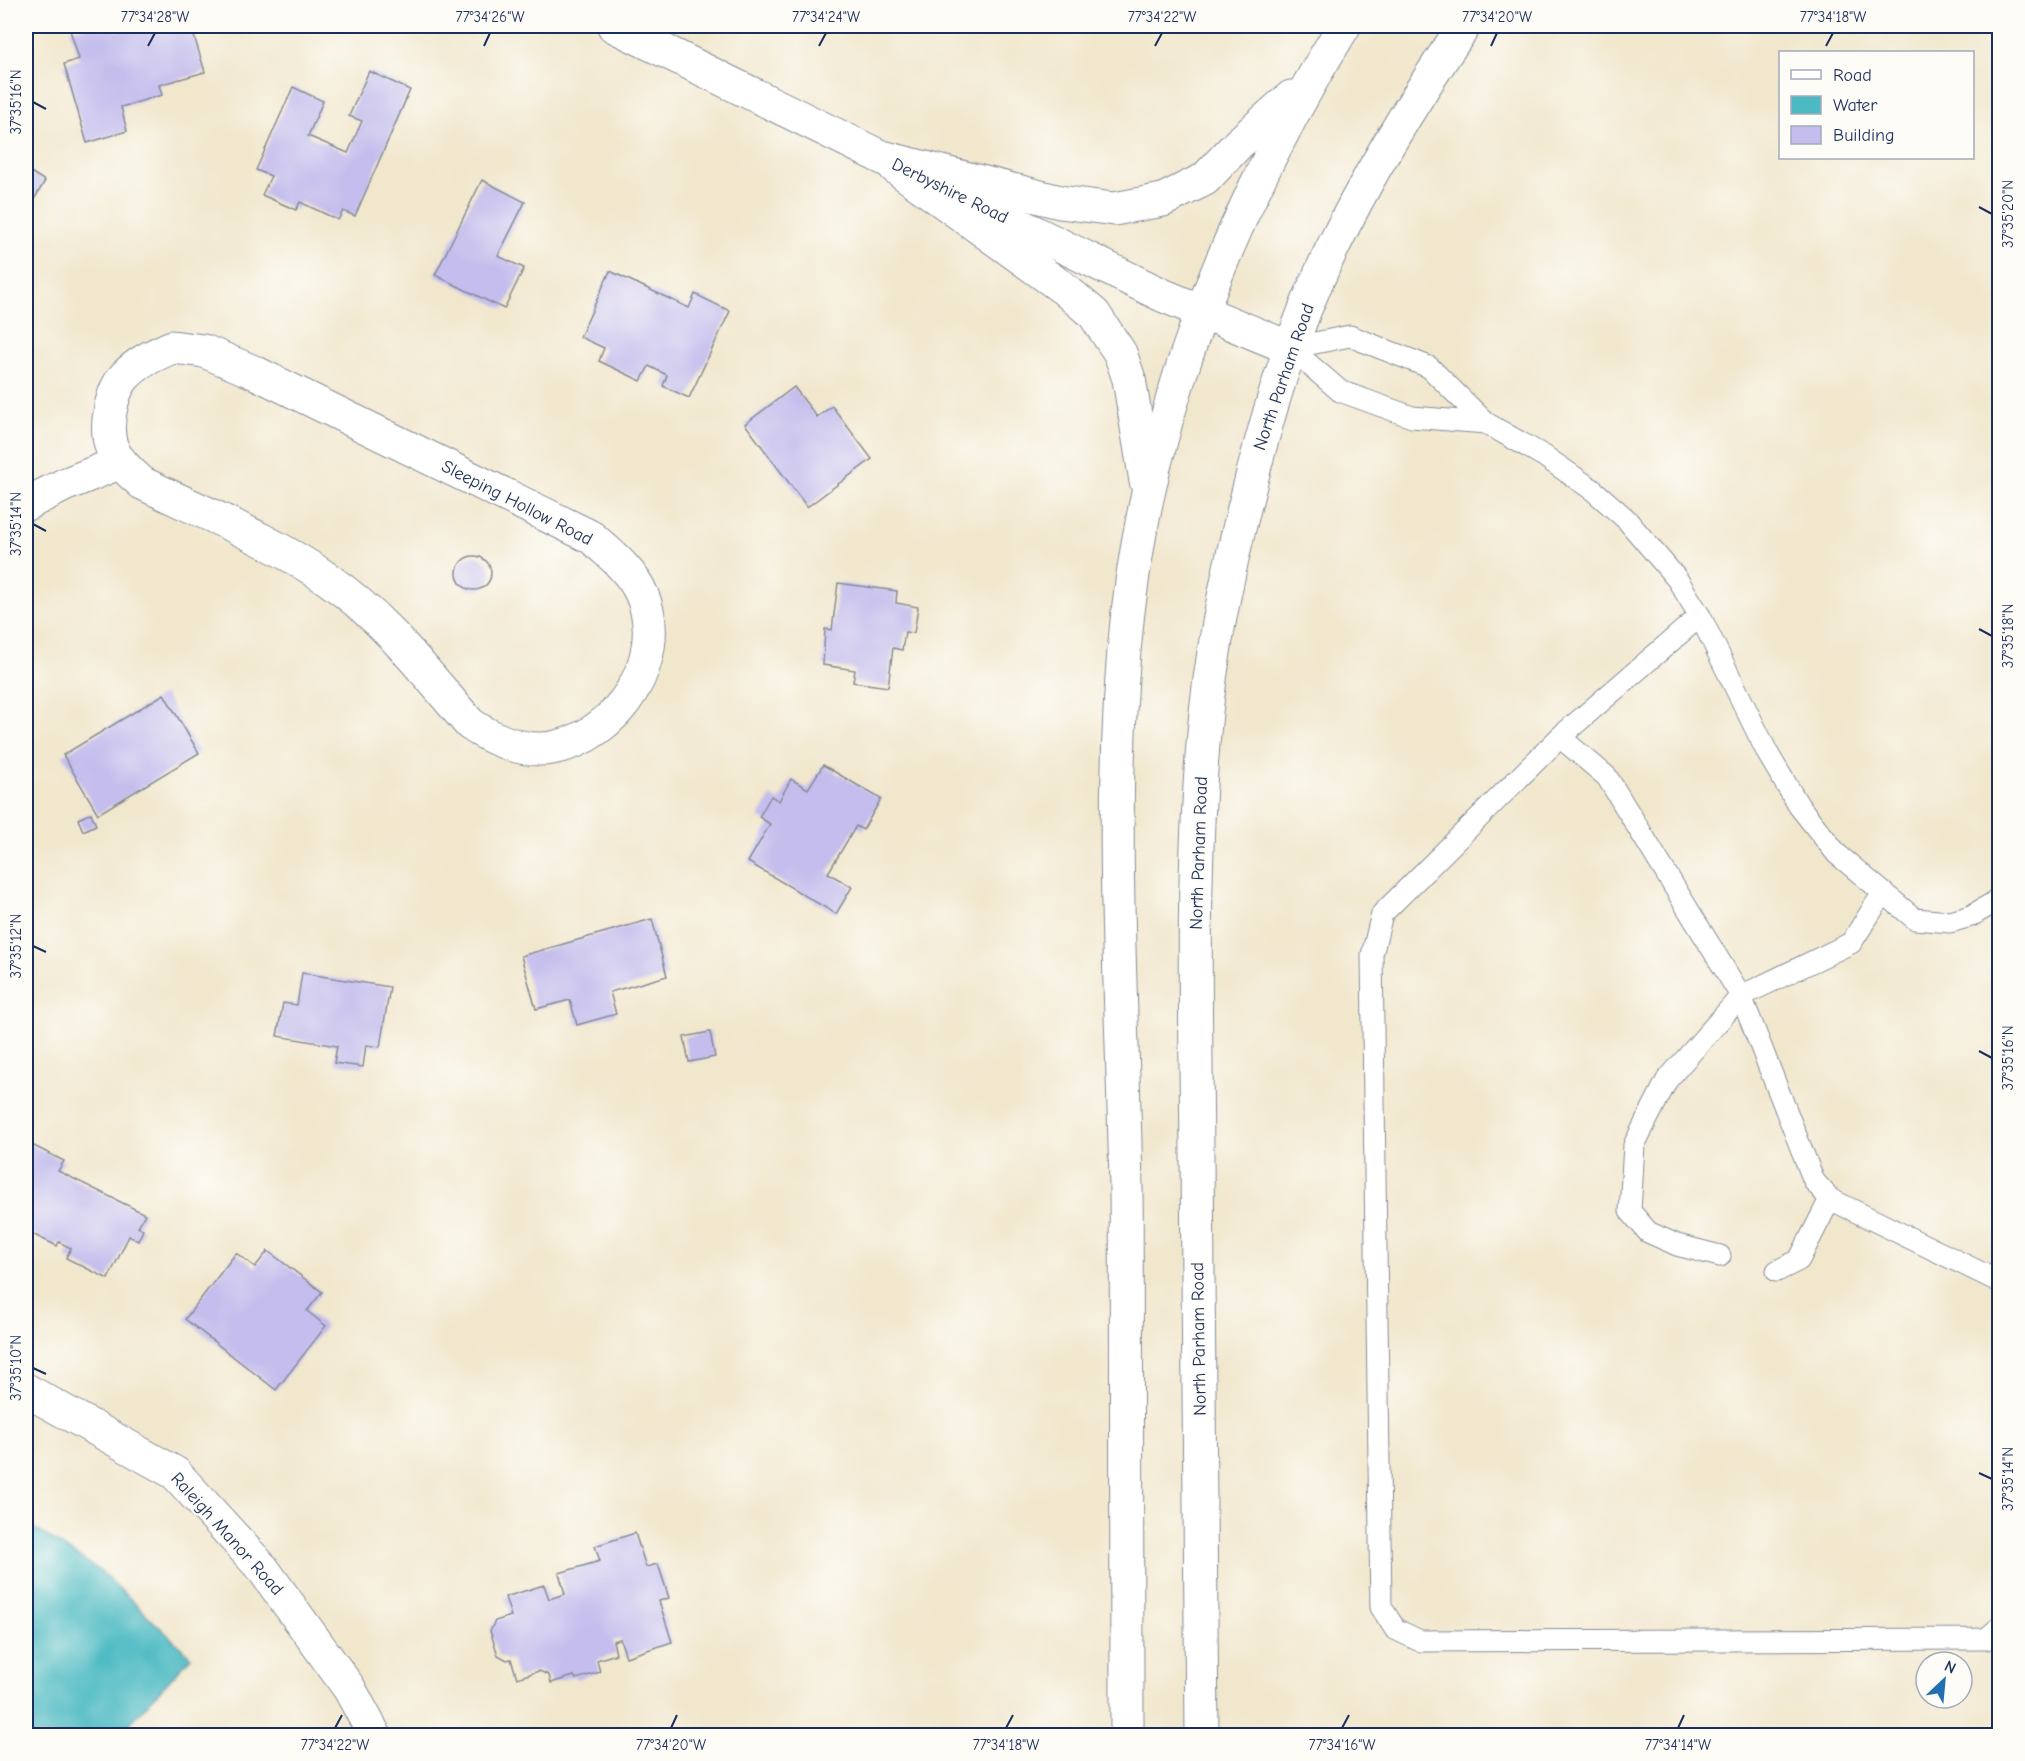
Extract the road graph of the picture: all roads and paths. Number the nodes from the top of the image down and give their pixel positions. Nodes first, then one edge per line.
1 (614, 26) edge
2 (1344, 26) edge
3 (1464, 26) edge
4 (1310, 80) junction
5 (882, 158) junction
6 (1201, 312) junction
7 (1290, 348) junction
8 (1486, 423) junction
9 (121, 462) junction
10 (1149, 493) junction
11 (26, 504) edge
12 (1700, 616) junction
13 (1560, 737) junction
14 (1883, 893) junction
15 (2000, 896) edge
16 (1741, 996) junction
17 (1830, 1199) junction
18 (1720, 1256) dead end
19 (1777, 1271) dead end
20 (2000, 1282) edge
21 (26, 1390) edge
22 (2000, 1627) edge
23 (375, 1736) edge
24 (1127, 1736) edge
25 (1203, 1736) edge

1 - 5 main road, Derbyshire Road
2 - 4 main road
3 - 7 main road, North Parham Road
4 - 5 main road
4 - 6 main road
5 - 6 main road, Derbyshire Road
5 - 10 main road
6 - 7 main road, Derbyshire Road
6 - 10 main road
7 - 8 lane
7 - 8 lane
7 - 25 main road, North Parham Road
8 - 12 lane
9 - 9 main road, Sleeping Hollow Road
9 - 11 main road
10 - 24 main road
12 - 13 lane
12 - 14 lane
13 - 16 lane
13 - 22 lane
14 - 15 lane
14 - 16 lane
16 - 17 lane
16 - 18 lane
17 - 19 lane
17 - 20 lane
21 - 23 main road, Raleigh Manor Road

